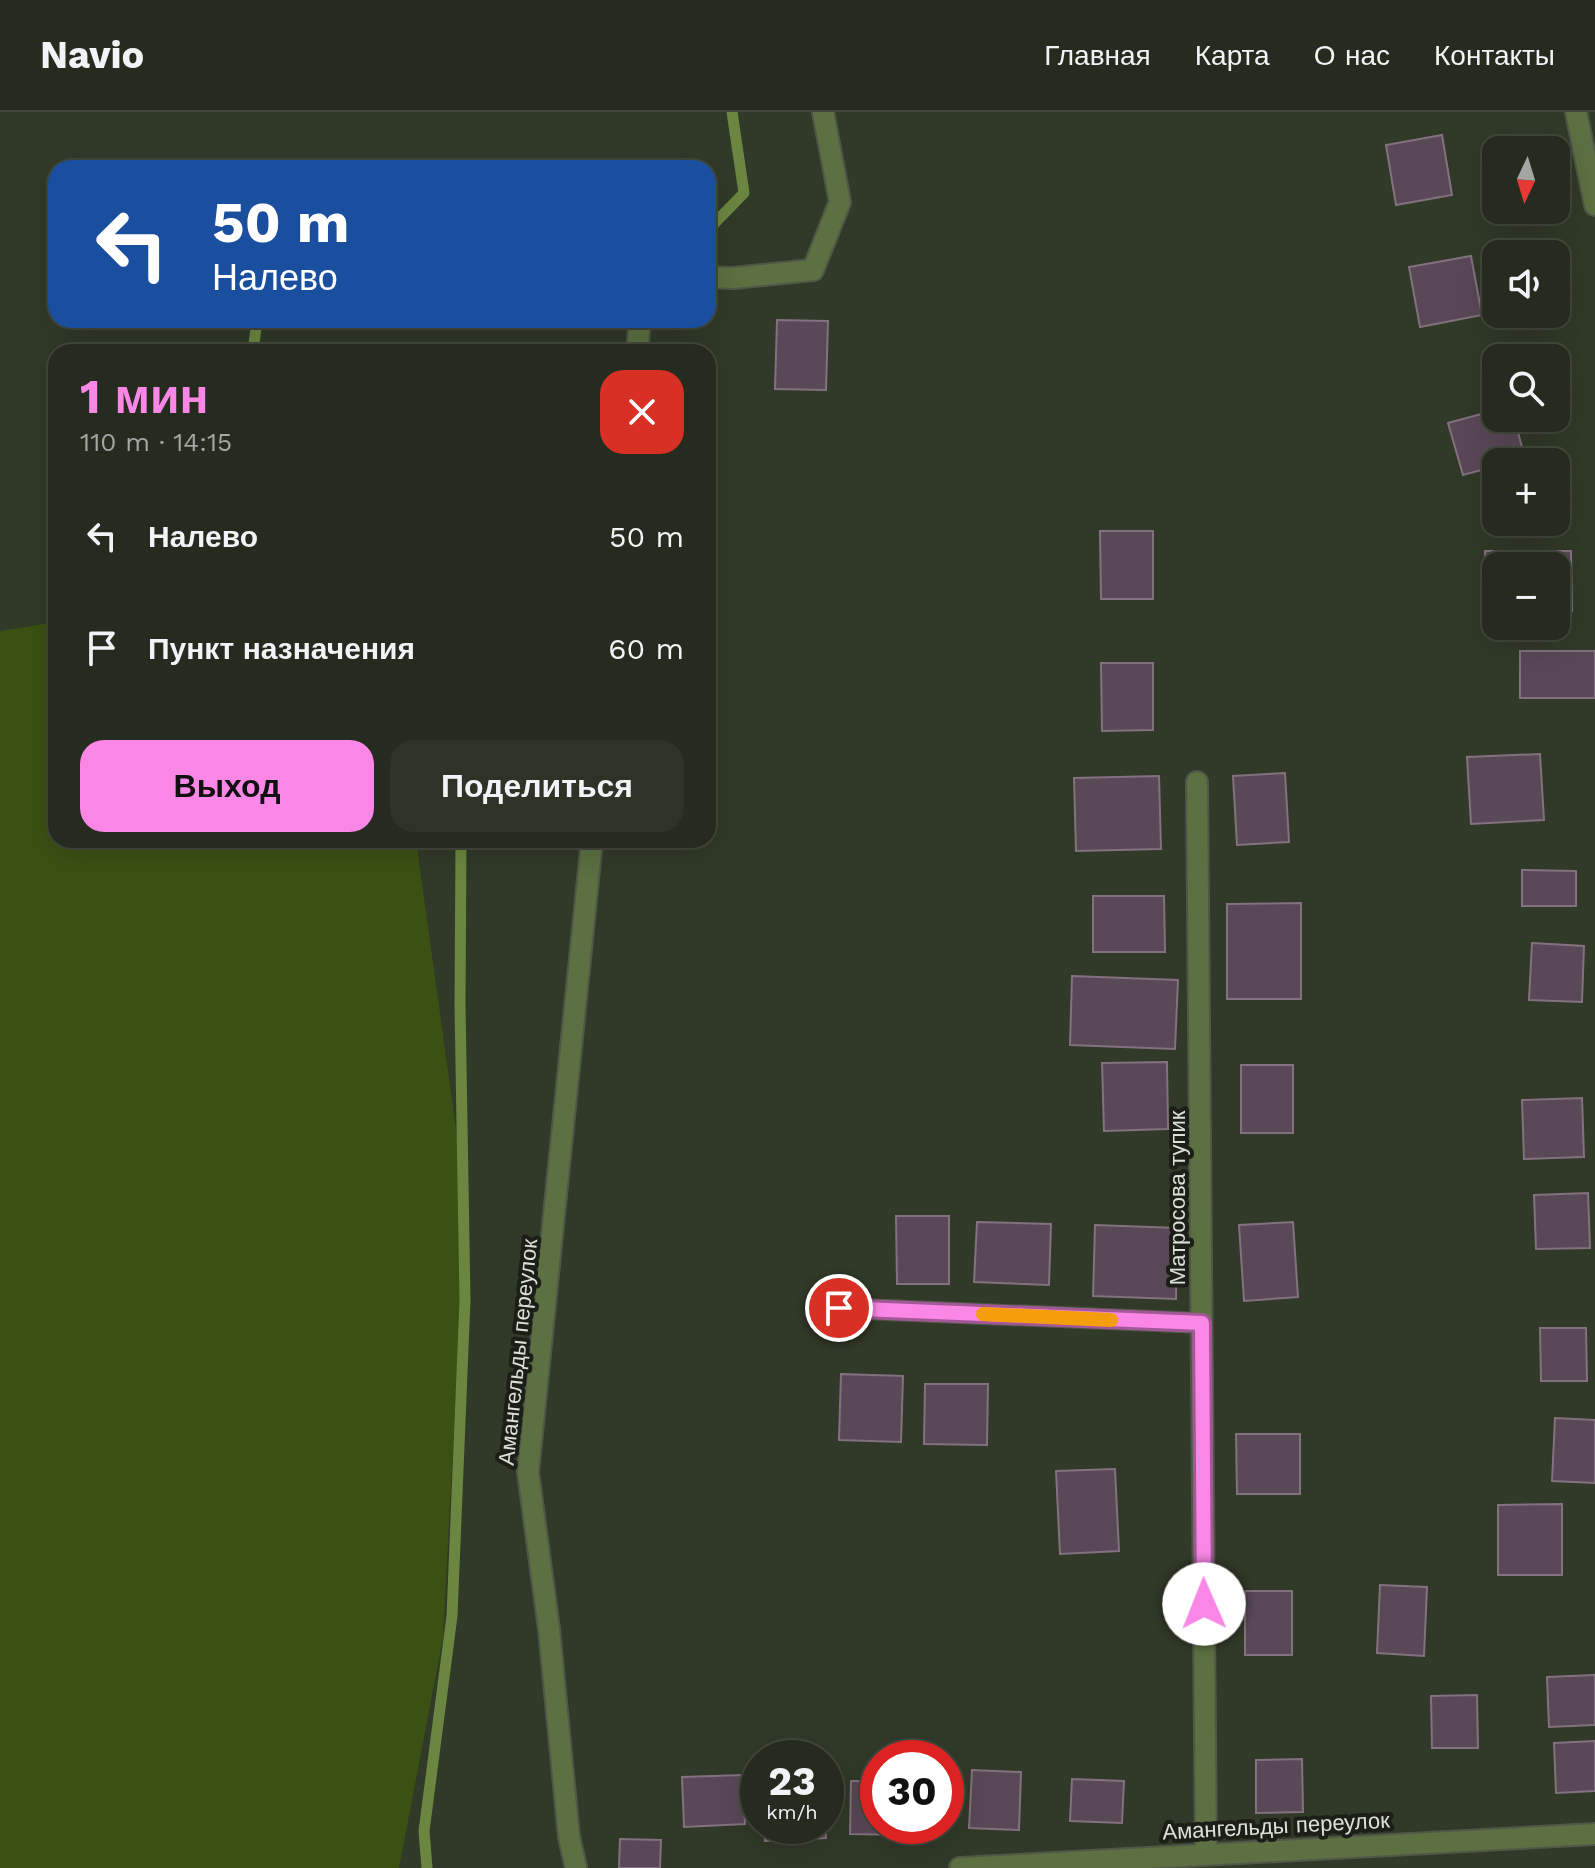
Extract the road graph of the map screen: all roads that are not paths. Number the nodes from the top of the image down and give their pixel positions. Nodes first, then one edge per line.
1 (823, 112) edge
2 (1576, 112) edge
3 (1595, 205) edge
4 (716, 277) edge
5 (1197, 782) dead end
6 (591, 848) edge
7 (839, 1308) dead end
8 (1202, 1323) junction
9 (1595, 1834) edge
10 (1206, 1854) junction
11 (1066, 1864) edge
12 (576, 1868) edge
13 (960, 1868) edge

1 - 4 street
2 - 3 street
5 - 8 street, Матросова тупик
6 - 12 street, Амангельды переулок
7 - 8 lane
8 - 10 street, Матросова тупик
9 - 10 street, Амангельды переулок
10 - 11 street, Амангельды переулок
11 - 13 street, Амангельды переулок

